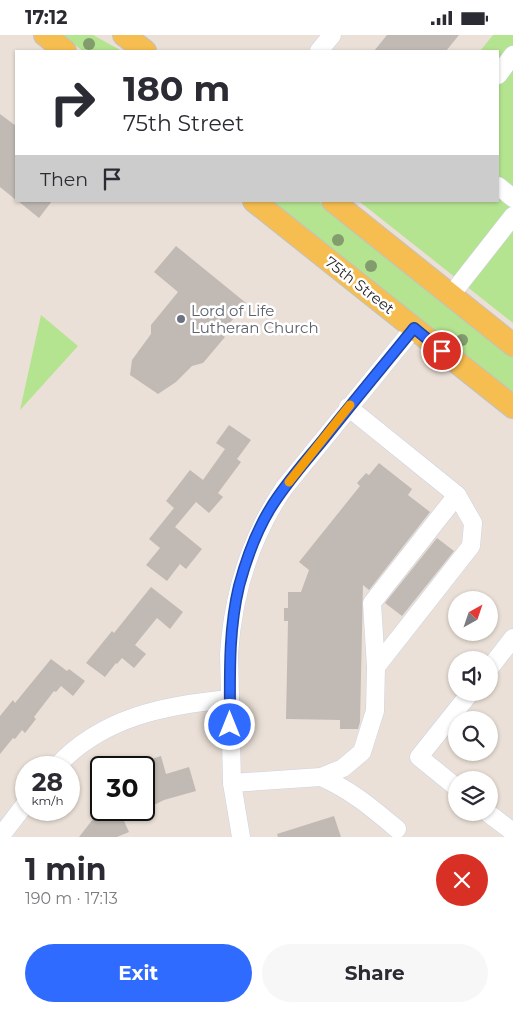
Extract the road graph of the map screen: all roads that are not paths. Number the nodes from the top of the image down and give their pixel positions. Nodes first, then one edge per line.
1 (45, 35) edge
2 (124, 35) edge
3 (332, 35) edge
4 (64, 50) edge
5 (144, 50) edge
6 (320, 50) edge
7 (513, 55) edge
8 (499, 74) edge
9 (499, 187) edge
10 (513, 198) edge
11 (255, 202) edge
12 (334, 202) edge
13 (513, 216) edge
14 (451, 295) junction
15 (414, 328) junction
16 (513, 345) edge
17 (348, 407) junction
18 (513, 407) edge
19 (457, 495) junction
20 (513, 639) edge
21 (498, 658) edge
22 (376, 667) junction
23 (230, 699) junction
24 (464, 701) edge
25 (68, 756) edge
26 (321, 777) junction
27 (448, 781) edge
28 (232, 783) junction
29 (15, 817) edge
30 (498, 821) edge
31 (397, 829) dead end
32 (513, 832) edge
33 (0, 837) edge
34 (241, 837) edge

1 - 4 main road
2 - 5 main road
3 - 6 street
7 - 8 street
9 - 10 street
11 - 15 main road, 75th Street
12 - 14 main road
13 - 14 street
14 - 16 main road
15 - 17 street
15 - 18 main road, 75th Street
17 - 19 street
17 - 23 street
19 - 22 street
19 - 22 street
20 - 21 street
22 - 26 street
23 - 25 street
23 - 28 street
24 - 27 street
26 - 28 street
26 - 31 street
28 - 34 street
29 - 33 street
30 - 32 street

